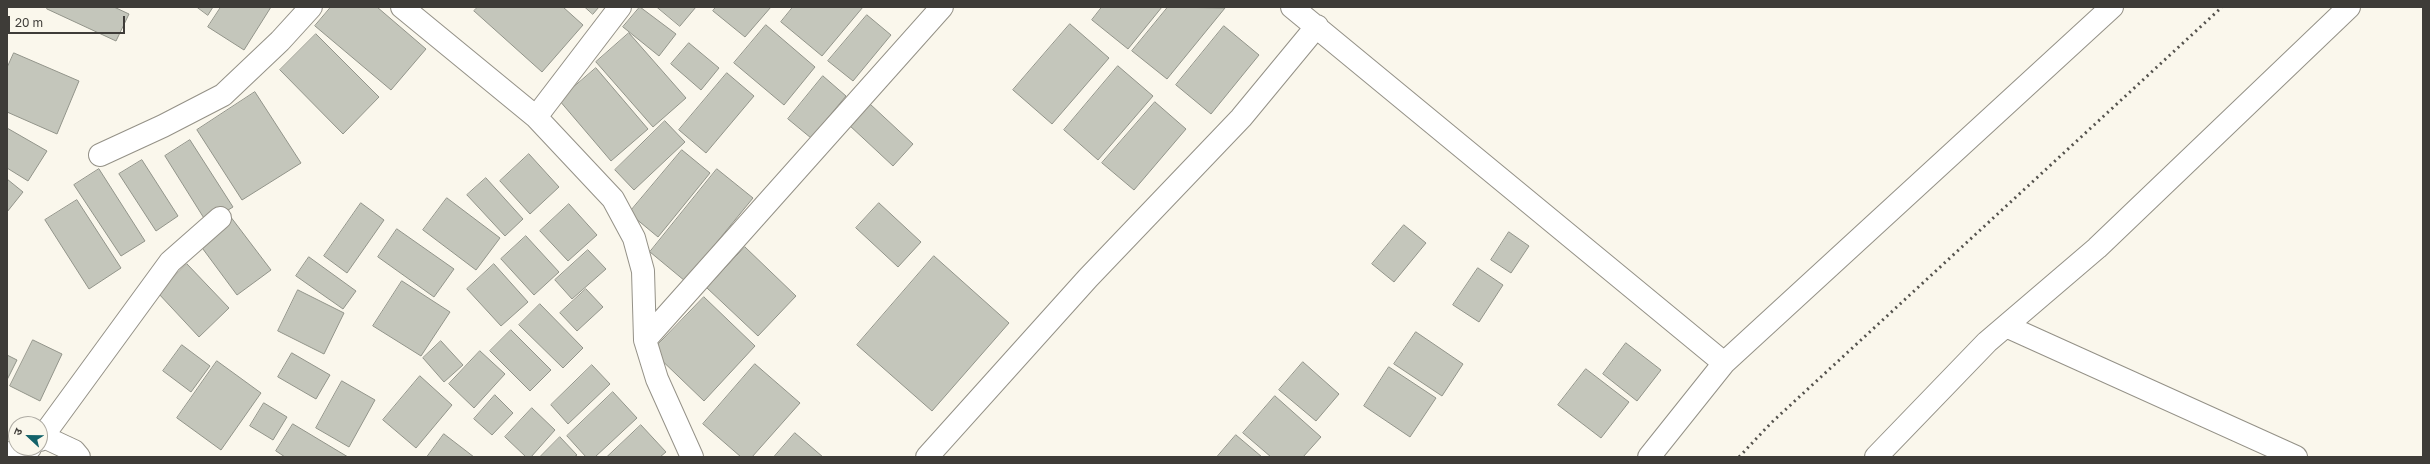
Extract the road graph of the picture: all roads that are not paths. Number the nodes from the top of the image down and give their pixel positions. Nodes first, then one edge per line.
1 (311, 7) edge
2 (402, 7) edge
3 (620, 7) edge
4 (942, 7) edge
5 (1292, 7) edge
6 (2112, 7) edge
7 (2349, 7) edge
8 (1317, 26) junction
9 (536, 117) junction
10 (100, 155) dead end
11 (220, 218) dead end
12 (2006, 326) junction
13 (645, 340) junction
14 (1724, 363) junction
15 (48, 428) edge
16 (48, 444) edge
17 (79, 457) edge
18 (692, 457) edge
19 (926, 457) edge
20 (1649, 457) edge
21 (1876, 457) edge
22 (2296, 457) edge

1 - 10 street
2 - 9 street
3 - 9 street
4 - 13 street
5 - 8 street
6 - 14 street
7 - 12 street
8 - 14 street
8 - 19 street
9 - 13 street
11 - 15 street
12 - 21 street
12 - 22 street
13 - 18 street
14 - 20 street
16 - 17 street

